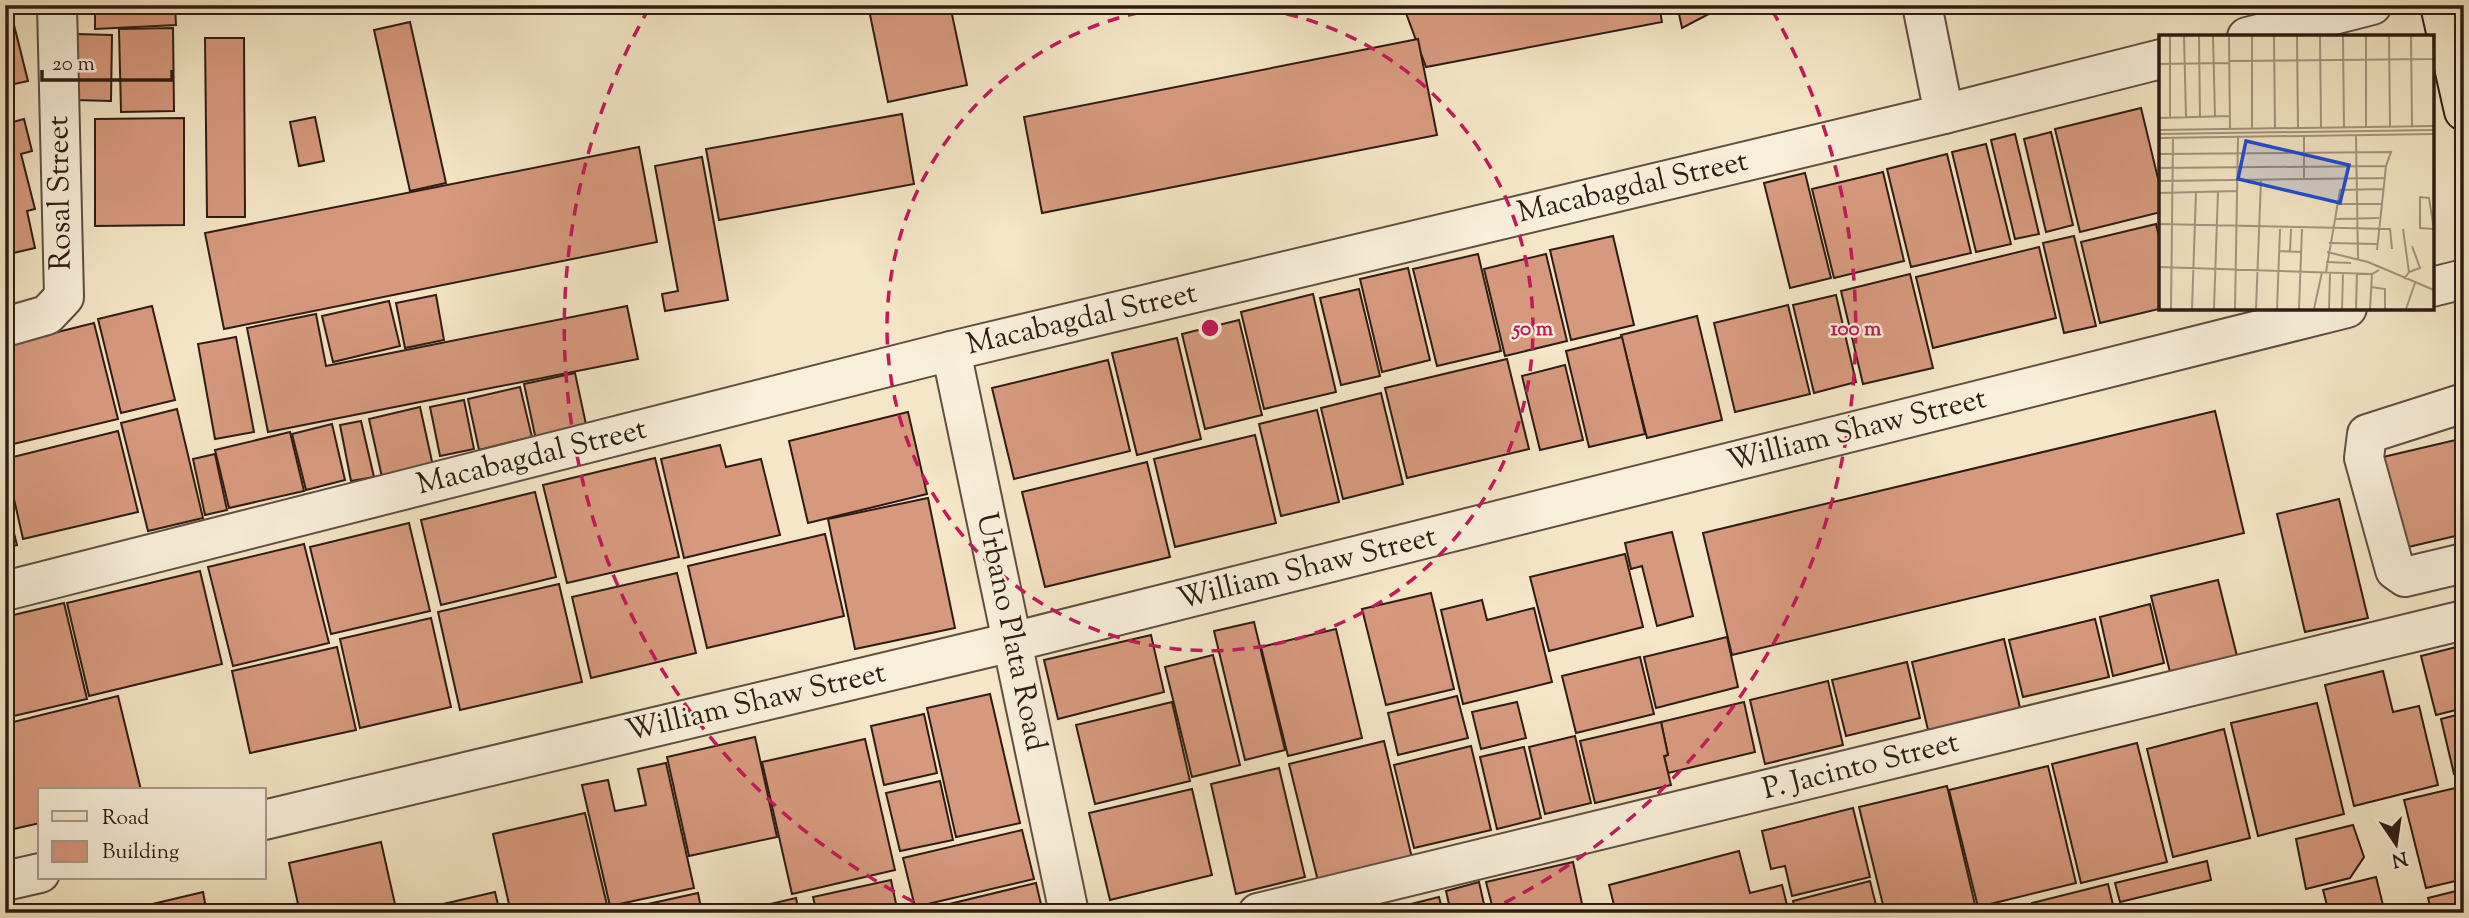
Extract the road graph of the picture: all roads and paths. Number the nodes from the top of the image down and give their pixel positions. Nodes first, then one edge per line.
1 (57, 5) edge
2 (1922, 5) edge
3 (2372, 5) edge
4 (2440, 5) edge
5 (2256, 35) edge
6 (2159, 60) edge
7 (2464, 111) edge
8 (1944, 114) junction
9 (2464, 279) edge
10 (2434, 286) edge
11 (2339, 310) edge
12 (5, 327) edge
13 (951, 351) junction
14 (2464, 403) edge
15 (2464, 563) edge
16 (5, 591) edge
17 (2464, 620) edge
18 (1012, 642) junction
19 (266, 820) edge
20 (38, 873) edge
21 (5, 881) edge
22 (1069, 913) edge
23 (1258, 913) edge

1 - 12 street, Rosal Street
2 - 8 street
3 - 5 street
4 - 7 main road
6 - 8 street, Macabagdal Street
8 - 13 street, Macabagdal Street
9 - 10 street
11 - 18 street, William Shaw Street
13 - 16 street, Macabagdal Street
13 - 18 street, Urbano Plata Road
14 - 15 street
17 - 23 street, P. Jacinto Street
18 - 19 street, William Shaw Street
18 - 22 street, Urbano Plata Road
20 - 21 street

